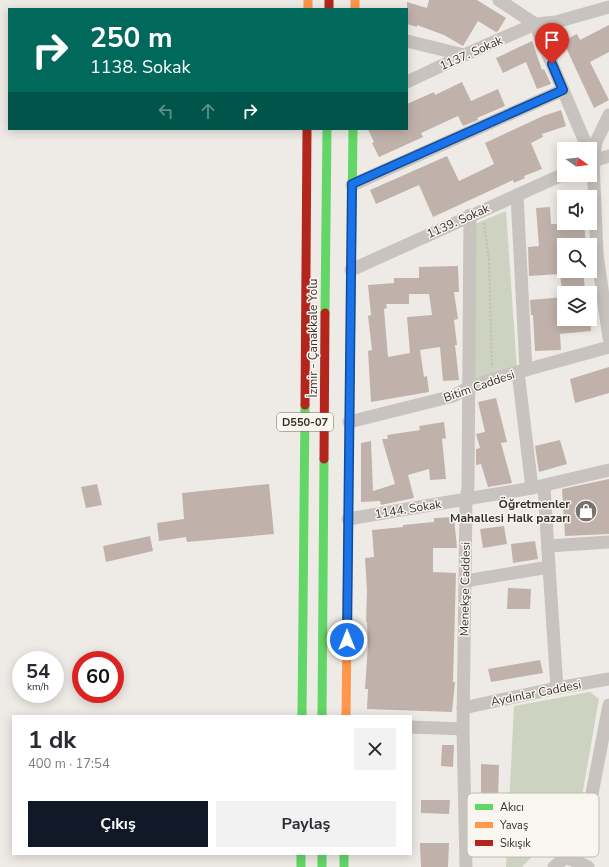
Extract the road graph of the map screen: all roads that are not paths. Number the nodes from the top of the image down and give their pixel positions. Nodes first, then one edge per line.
1 (499, 0) edge
2 (593, 6) edge
3 (609, 7) edge
4 (535, 24) junction
5 (408, 40) edge
6 (464, 55) junction
7 (408, 82) edge
8 (563, 90) junction
9 (609, 115) edge
10 (307, 130) edge
11 (327, 130) edge
12 (353, 130) edge
13 (584, 142) edge
14 (596, 142) edge
15 (597, 156) edge
16 (609, 156) edge
17 (557, 177) edge
18 (594, 182) edge
19 (352, 184) junction
20 (517, 195) junction
21 (475, 213) junction
22 (603, 252) edge
23 (352, 270) junction
24 (609, 338) edge
25 (609, 347) edge
26 (522, 371) junction
27 (468, 388) junction
28 (349, 422) junction
29 (609, 470) edge
30 (538, 487) junction
31 (466, 500) junction
32 (348, 519) junction
33 (609, 542) edge
34 (548, 546) junction
35 (549, 568) junction
36 (465, 581) junction
37 (609, 679) edge
38 (557, 688) junction
39 (609, 705) edge
40 (463, 708) junction
41 (302, 715) edge
42 (322, 715) edge
43 (346, 715) edge
44 (412, 727) edge
45 (463, 729) junction
46 (592, 793) edge
47 (301, 855) edge
48 (322, 855) edge
49 (344, 855) edge
50 (566, 857) joint
51 (301, 867) edge
52 (322, 867) edge
53 (344, 867) edge
54 (466, 867) edge
55 (554, 867) edge
56 (588, 867) edge

1 - 4 street
2 - 3 street, 1137. Sokak
2 - 4 street, 1137. Sokak
4 - 6 street, 1137. Sokak
4 - 8 street
5 - 6 street
6 - 7 street, 1137. Sokak
8 - 13 street
8 - 19 street
9 - 14 street
10 - 41 main road, İzmir - Çanakkale Yolu / D550-07
11 - 42 main road, İzmir - Çanakkale Yolu / D550-07
12 - 19 main road
15 - 16 street
17 - 20 street, 1139. Sokak
18 - 22 street
19 - 23 main road
20 - 21 street, 1139. Sokak
20 - 26 street
21 - 23 street, 1139. Sokak
21 - 27 street, Menekşe Caddesi
22 - 24 street
23 - 28 main road
25 - 26 street, Bitim Caddesi
26 - 27 street, Bitim Caddesi
26 - 30 street
27 - 28 street, Bitim Caddesi
27 - 31 street, Menekşe Caddesi
28 - 32 main road
29 - 30 street, 1144. Sokak
30 - 31 street, 1144. Sokak
30 - 34 street
31 - 32 street, 1144. Sokak
31 - 36 street, Menekşe Caddesi
32 - 43 main road
33 - 34 street
34 - 35 street
35 - 36 street
35 - 38 street
36 - 40 street, Menekşe Caddesi
37 - 38 street, Aydınlar Caddesi
38 - 40 street, Aydınlar Caddesi
39 - 46 street
40 - 45 street, Menekşe Caddesi
44 - 45 street
45 - 54 street, Menekşe Caddesi
47 - 51 main road
48 - 52 main road
49 - 53 main road
50 - 55 street
50 - 56 street

